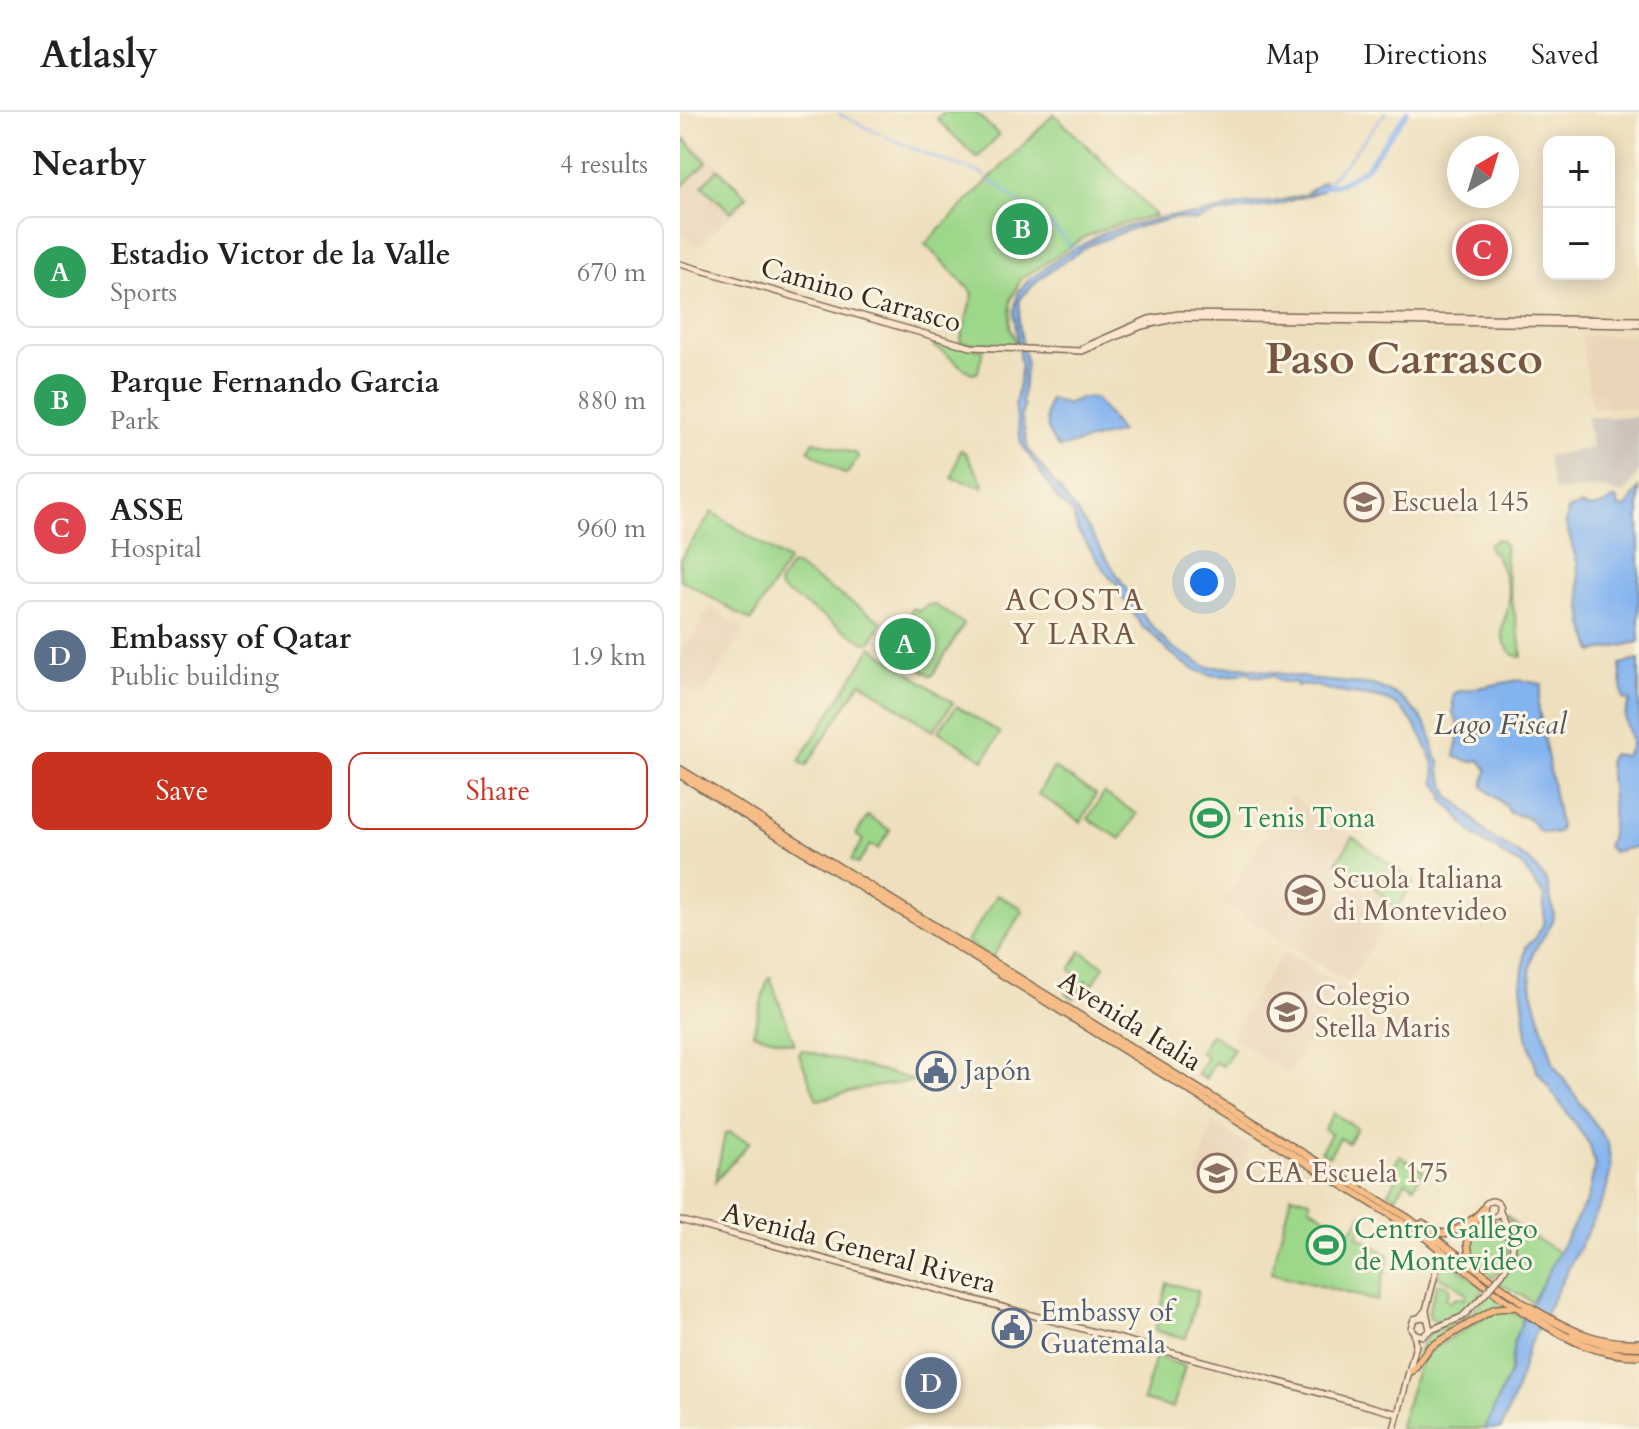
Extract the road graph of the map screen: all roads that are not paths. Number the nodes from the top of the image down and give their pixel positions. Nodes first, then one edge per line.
1 (680, 264) edge
2 (1639, 322) edge
3 (680, 769) edge
4 (680, 775) edge
5 (760, 822) junction
6 (1484, 1208) junction
7 (1494, 1215) junction
8 (1408, 1218) junction
9 (680, 1220) edge
10 (1469, 1235) junction
11 (1511, 1239) junction
12 (1439, 1246) junction
13 (1444, 1259) junction
14 (1457, 1261) junction
15 (1479, 1272) junction
16 (1500, 1274) junction
17 (1484, 1295) junction
18 (1524, 1308) junction
19 (1426, 1310) junction
20 (1420, 1317) junction
21 (1429, 1320) junction
22 (1549, 1323) junction
23 (1567, 1330) junction
24 (1414, 1333) junction
25 (1428, 1333) junction
26 (1639, 1345) edge
27 (1639, 1355) edge
28 (1412, 1371) junction
29 (1403, 1399) junction
30 (1398, 1414) junction
31 (1394, 1429) edge

1 - 2 main road, Camino Carrasco
3 - 5 main road, Avenida Italia
4 - 5 main road
5 - 8 main road, Avenida Italia
5 - 12 main road, Avenida Italia
6 - 7 main road
6 - 7 main road
6 - 8 main road
7 - 10 main road
7 - 11 main road
7 - 16 main road
8 - 15 main road, Avenida Italia
9 - 30 main road, Avenida General Rivera
10 - 11 main road
10 - 15 main road
11 - 16 main road
12 - 13 main road
12 - 14 main road, Avenida Italia
13 - 14 main road
13 - 19 main road
14 - 18 main road, Avenida Italia
15 - 18 main road, Avenida Italia
16 - 17 main road, bridge
17 - 21 main road
17 - 25 main road
18 - 22 highway, Avenida Italia
18 - 28 main road
19 - 20 main road
19 - 21 main road
20 - 21 main road
20 - 24 main road
21 - 25 main road
22 - 23 highway
22 - 27 highway
23 - 26 highway
23 - 26 main road
24 - 25 main road
24 - 29 main road
25 - 28 main road
28 - 29 main road
29 - 30 main road
30 - 31 main road

